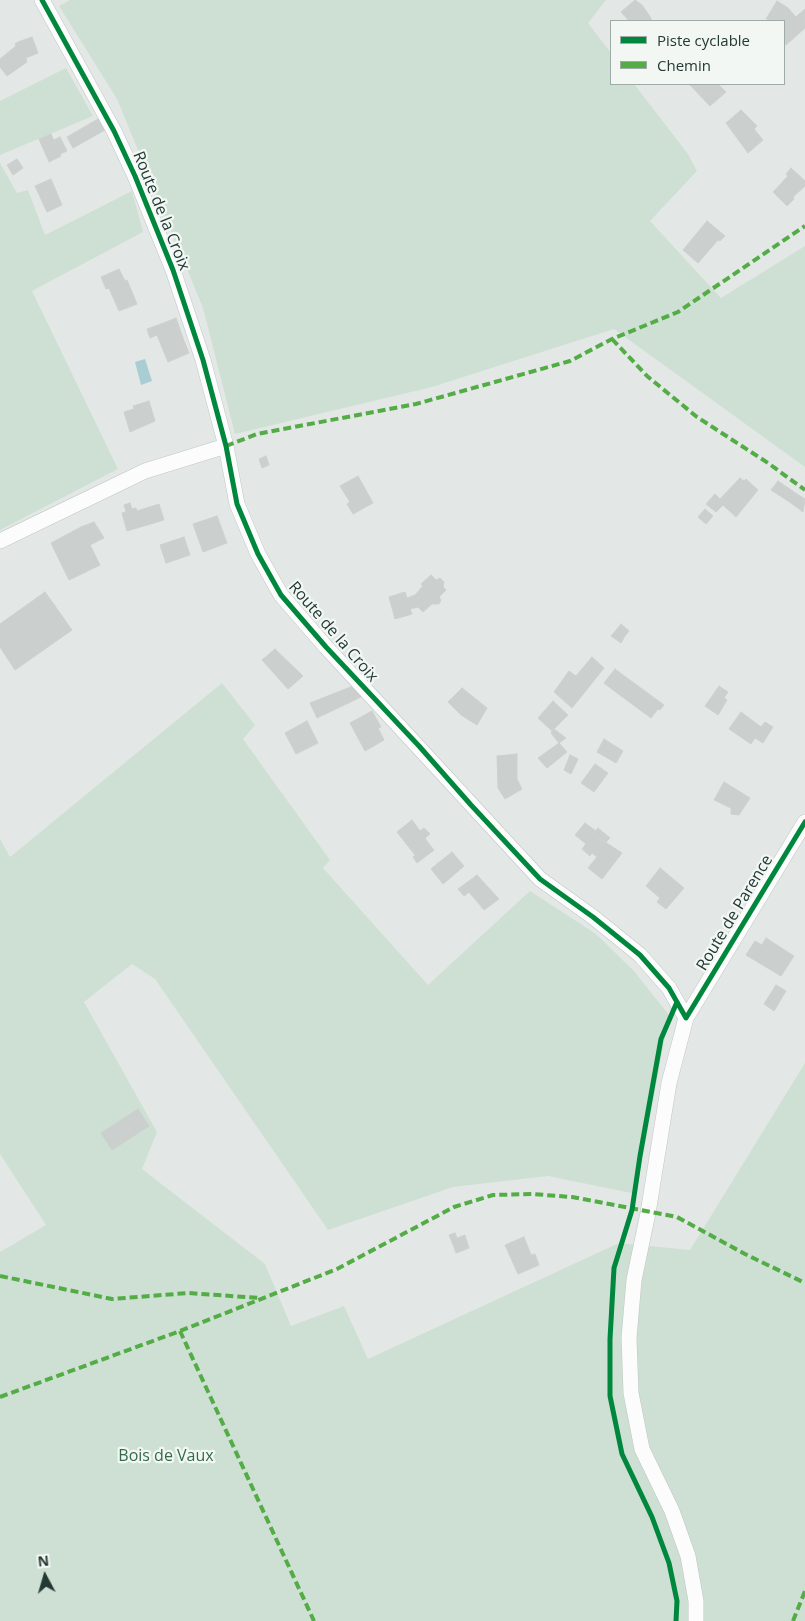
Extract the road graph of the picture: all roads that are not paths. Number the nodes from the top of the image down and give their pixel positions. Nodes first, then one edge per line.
1 (42, 0) edge
2 (226, 446) junction
3 (0, 542) edge
4 (805, 822) edge
5 (686, 1018) junction
6 (696, 1621) edge

1 - 2 street, Route de la Croix
2 - 3 street
2 - 5 street, Route de la Croix
4 - 5 street, Route de Parence
5 - 6 street, Route de Parence

